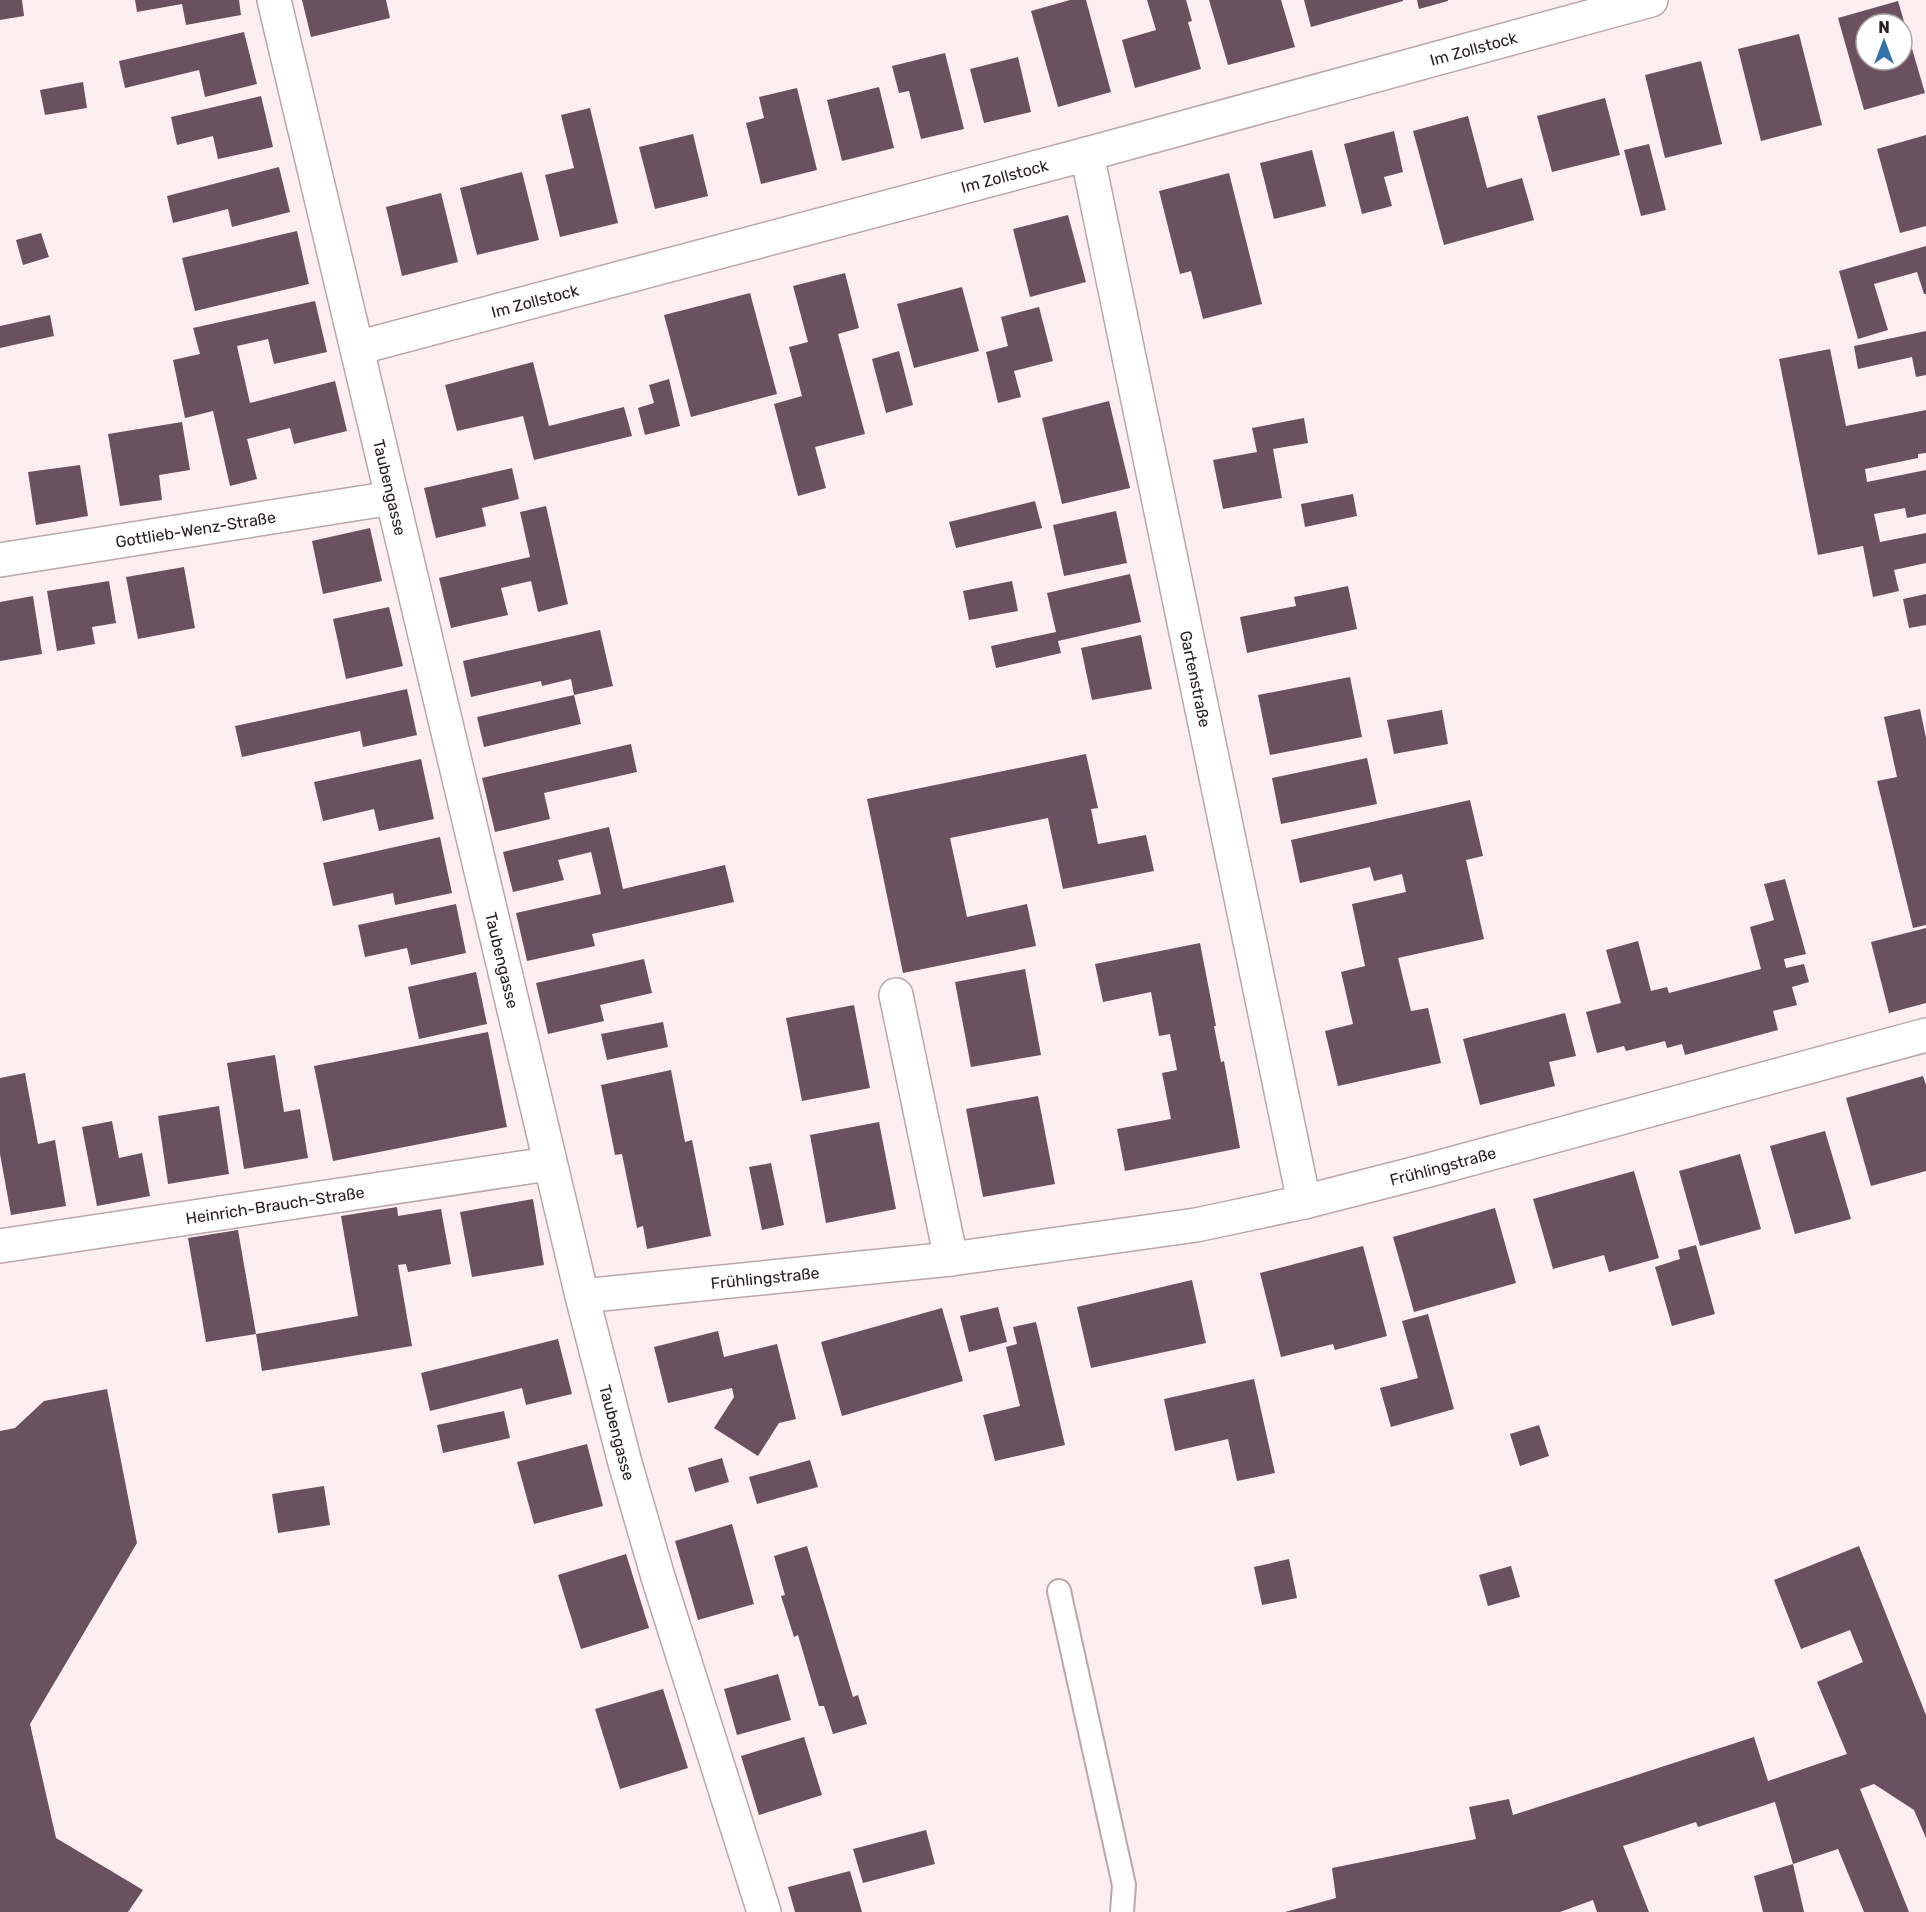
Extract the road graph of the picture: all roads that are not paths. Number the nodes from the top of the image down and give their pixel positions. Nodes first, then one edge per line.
1 (274, 0) edge
2 (1651, 0) edge
3 (1087, 154) junction
4 (357, 348) junction
5 (392, 498) junction
6 (0, 560) edge
7 (896, 995) dead end
8 (1926, 1035) edge
9 (548, 1164) junction
10 (1304, 1202) junction
11 (0, 1246) edge
12 (951, 1259) junction
13 (582, 1296) junction
14 (1059, 1591) dead end
15 (764, 1912) edge
16 (1122, 1912) edge

1 - 4 street, Taubengasse
2 - 3 street, Im Zollstock
3 - 4 street, Im Zollstock
3 - 10 street, Gartenstraße
4 - 5 street, Taubengasse
5 - 6 street, Gottlieb-Wenz-Straße
5 - 9 street, Taubengasse
7 - 12 street
8 - 10 street, Frühlingstraße
9 - 11 street, Heinrich-Brauch-Straße
9 - 13 street, Taubengasse
10 - 12 street, Frühlingstraße
12 - 13 street, Frühlingstraße
13 - 15 street, Taubengasse
14 - 16 lane

